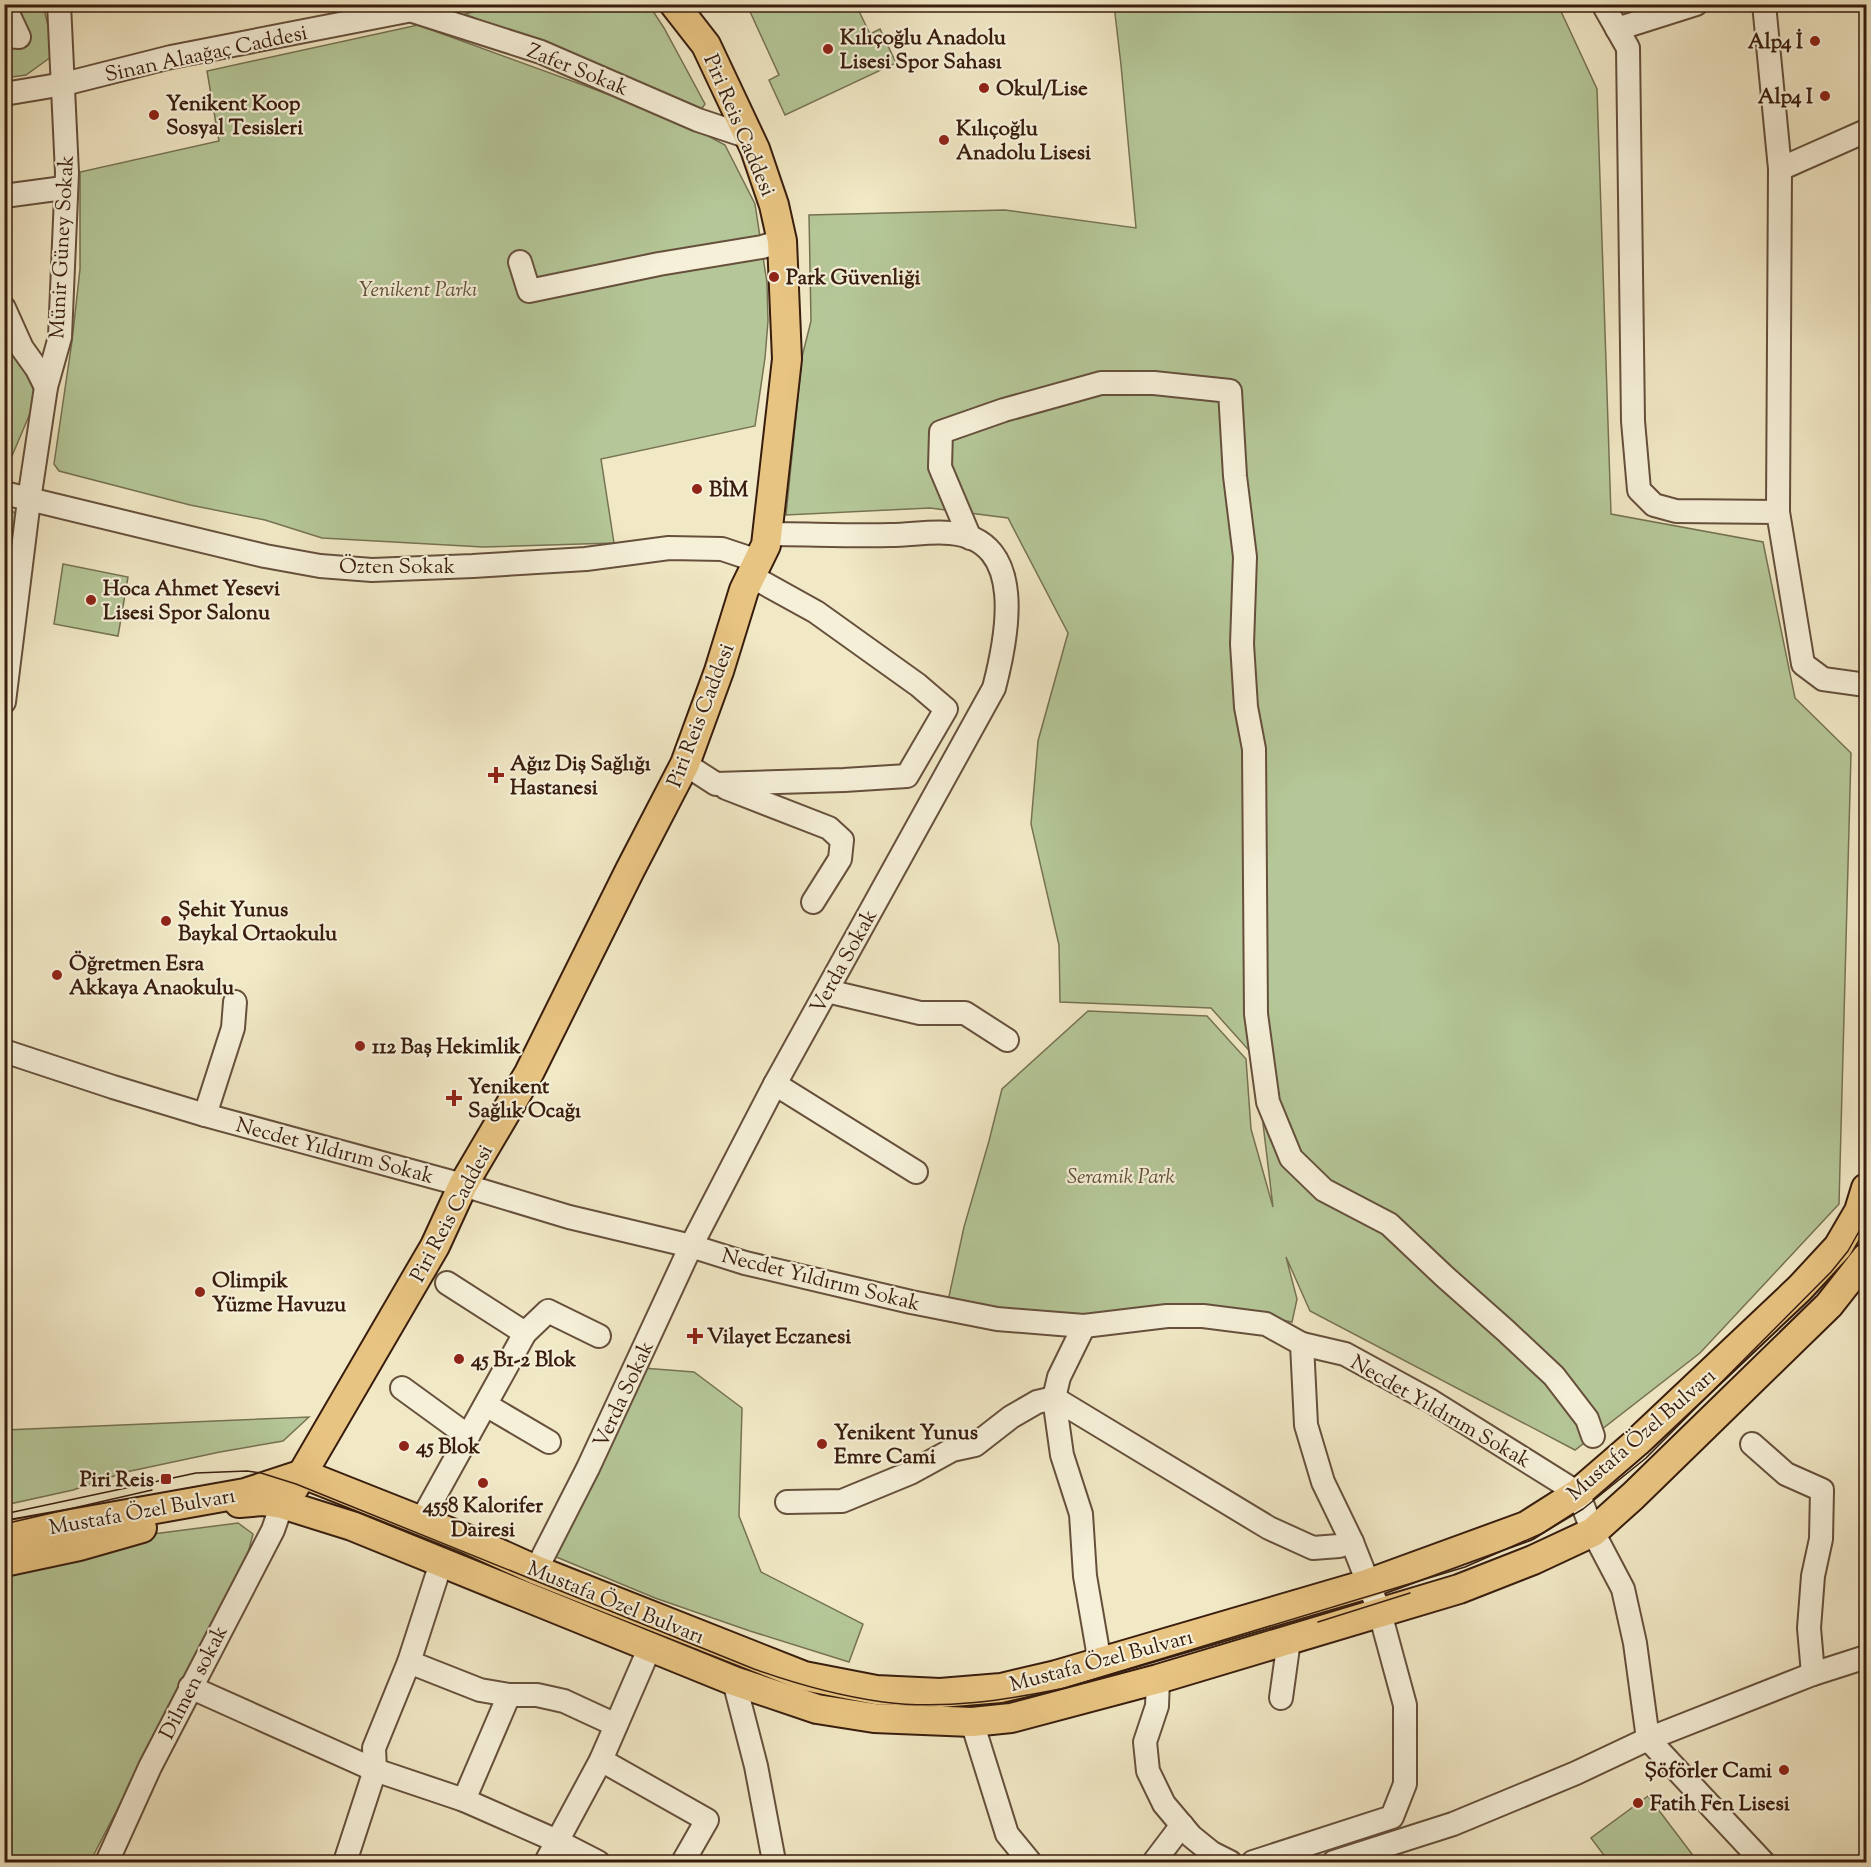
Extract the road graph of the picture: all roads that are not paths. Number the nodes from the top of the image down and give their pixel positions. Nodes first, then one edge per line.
1 (59, 4) edge
2 (443, 4) edge
3 (674, 4) edge
4 (1603, 4) edge
5 (1696, 4) edge
6 (1764, 4) edge
7 (4, 5) edge
8 (411, 8) edge
9 (1617, 29) junction
10 (4, 36) edge
11 (64, 84) junction
12 (4, 94) edge
13 (1866, 131) edge
14 (749, 137) junction
15 (1780, 168) junction
16 (56, 189) dead end
17 (4, 196) edge
18 (782, 241) junction
19 (520, 262) dead end
20 (4, 308) edge
21 (46, 387) junction
22 (4, 493) edge
23 (29, 500) junction
24 (1778, 512) junction
25 (767, 534) junction
26 (970, 538) junction
27 (754, 569) junction
28 (8, 662) edge
29 (1866, 684) edge
30 (4, 702) edge
31 (685, 764) junction
32 (716, 784) junction
33 (813, 902) dead end
34 (827, 992) junction
35 (235, 1002) dead end
36 (1007, 1040) dead end
37 (4, 1051) edge
38 (775, 1084) junction
39 (205, 1114) junction
40 (916, 1172) dead end
41 (464, 1185) junction
42 (1866, 1188) edge
43 (691, 1246) junction
44 (1866, 1258) edge
45 (447, 1282) dead end
46 (1084, 1326) junction
47 (525, 1333) junction
48 (599, 1336) dead end
49 (1302, 1344) junction
50 (402, 1388) dead end
51 (1054, 1398) junction
52 (486, 1405) junction
53 (468, 1436) junction
54 (1593, 1436) dead end
55 (549, 1442) dead end
56 (1752, 1444) dead end
57 (303, 1474) junction
58 (1578, 1493) junction
59 (787, 1502) dead end
60 (282, 1504) junction
61 (421, 1521) junction
62 (1593, 1532) junction
63 (4, 1536) edge
64 (1352, 1542) junction
65 (4, 1562) edge
66 (441, 1563) junction
67 (536, 1570) junction
68 (1367, 1584) junction
69 (1380, 1613) junction
70 (1288, 1640) junction
71 (650, 1647) junction
72 (1866, 1657) edge
73 (409, 1662) junction
74 (1100, 1663) junction
75 (1813, 1674) junction
76 (1158, 1679) junction
77 (734, 1682) junction
78 (190, 1688) junction
79 (509, 1695) junction
80 (1281, 1698) dead end
81 (972, 1722) junction
82 (616, 1725) junction
83 (1648, 1739) junction
84 (600, 1760) junction
85 (375, 1770) junction
86 (464, 1800) junction
87 (1182, 1825) junction
88 (557, 1841) junction
89 (107, 1863) edge
90 (345, 1863) edge
91 (546, 1863) edge
92 (598, 1863) edge
93 (683, 1863) edge
94 (772, 1863) edge
95 (1030, 1863) edge
96 (1154, 1863) edge
97 (1230, 1863) edge
98 (1253, 1863) edge
99 (1334, 1863) edge
100 (1763, 1863) edge

1 - 11 street, Münir Güney Sokak
2 - 8 street, Sinan Alaağaç Caddesi
3 - 14 main road, Piri Reis Caddesi
4 - 9 street
5 - 9 street
6 - 15 street
7 - 10 street
8 - 11 street, Sinan Alaağaç Caddesi
8 - 14 street, Zafer Sokak
9 - 24 street
11 - 12 street, Sinan Alaağaç Caddesi
11 - 21 street, Münir Güney Sokak
13 - 15 street
14 - 18 main road, Piri Reis Caddesi
15 - 24 street
16 - 17 street
18 - 19 street
18 - 25 main road, Piri Reis Caddesi
20 - 21 street
21 - 23 street, Münir Güney Sokak
22 - 23 street, Özten Sokak
23 - 27 street, Özten Sokak
23 - 28 street, Münir Güney Sokak
24 - 29 street
25 - 26 street, Verda Sokak
25 - 27 main road, Piri Reis Caddesi
26 - 34 street, Verda Sokak
26 - 54 street
27 - 31 main road, Piri Reis Caddesi
27 - 32 street, Özten Sokak
28 - 30 street, Münir Güney Sokak
31 - 32 street
31 - 41 main road, Piri Reis Caddesi
32 - 33 street
34 - 36 street
34 - 38 street, Verda Sokak
35 - 39 street
37 - 39 street, Necdet Yıldırım Sokak
38 - 40 street
38 - 43 street, Verda Sokak
39 - 41 street, Necdet Yıldırım Sokak
41 - 43 street, Necdet Yıldırım Sokak
41 - 57 main road, Piri Reis Caddesi
42 - 58 main road, Mustafa Özel Bulvarı
43 - 46 street, Necdet Yıldırım Sokak
43 - 67 street, Verda Sokak
44 - 62 main road, Mustafa Özel Bulvarı
45 - 47 street
46 - 49 street, Necdet Yıldırım Sokak
46 - 51 street
47 - 48 street
47 - 52 street
49 - 58 street, Necdet Yıldırım Sokak
49 - 64 street
50 - 53 street
51 - 59 street
51 - 64 street
51 - 74 street
52 - 53 street
52 - 55 street
53 - 61 street
56 - 75 street
57 - 60 main road, Piri Reis Caddesi
57 - 61 main road, Mustafa Özel Bulvarı
57 - 63 main road, Mustafa Özel Bulvarı
58 - 62 street
58 - 68 main road, Mustafa Özel Bulvarı
60 - 65 main road, Mustafa Özel Bulvarı
60 - 66 main road, Mustafa Özel Bulvarı
60 - 78 street, Dilmen sokak
61 - 67 main road, Mustafa Özel Bulvarı
62 - 69 main road, Mustafa Özel Bulvarı
62 - 83 street
64 - 68 street
66 - 71 main road, Mustafa Özel Bulvarı
66 - 73 street
67 - 74 main road, Mustafa Özel Bulvarı
68 - 69 street
68 - 74 main road, Mustafa Özel Bulvarı
69 - 70 main road, Mustafa Özel Bulvarı
69 - 98 street
70 - 76 main road, Mustafa Özel Bulvarı
70 - 80 street
71 - 77 main road, Mustafa Özel Bulvarı
71 - 82 street
72 - 75 street
73 - 79 street
73 - 85 street
75 - 83 street
76 - 81 main road, Mustafa Özel Bulvarı
76 - 87 street
77 - 81 main road, Mustafa Özel Bulvarı
77 - 94 street
78 - 85 street
78 - 89 street, Dilmen sokak
79 - 82 street
79 - 86 street
81 - 95 street
82 - 84 street
83 - 99 street
83 - 100 street
84 - 88 street
84 - 93 street
85 - 86 street
85 - 90 street
86 - 88 street
87 - 96 street
87 - 97 street
88 - 91 street
88 - 92 street

